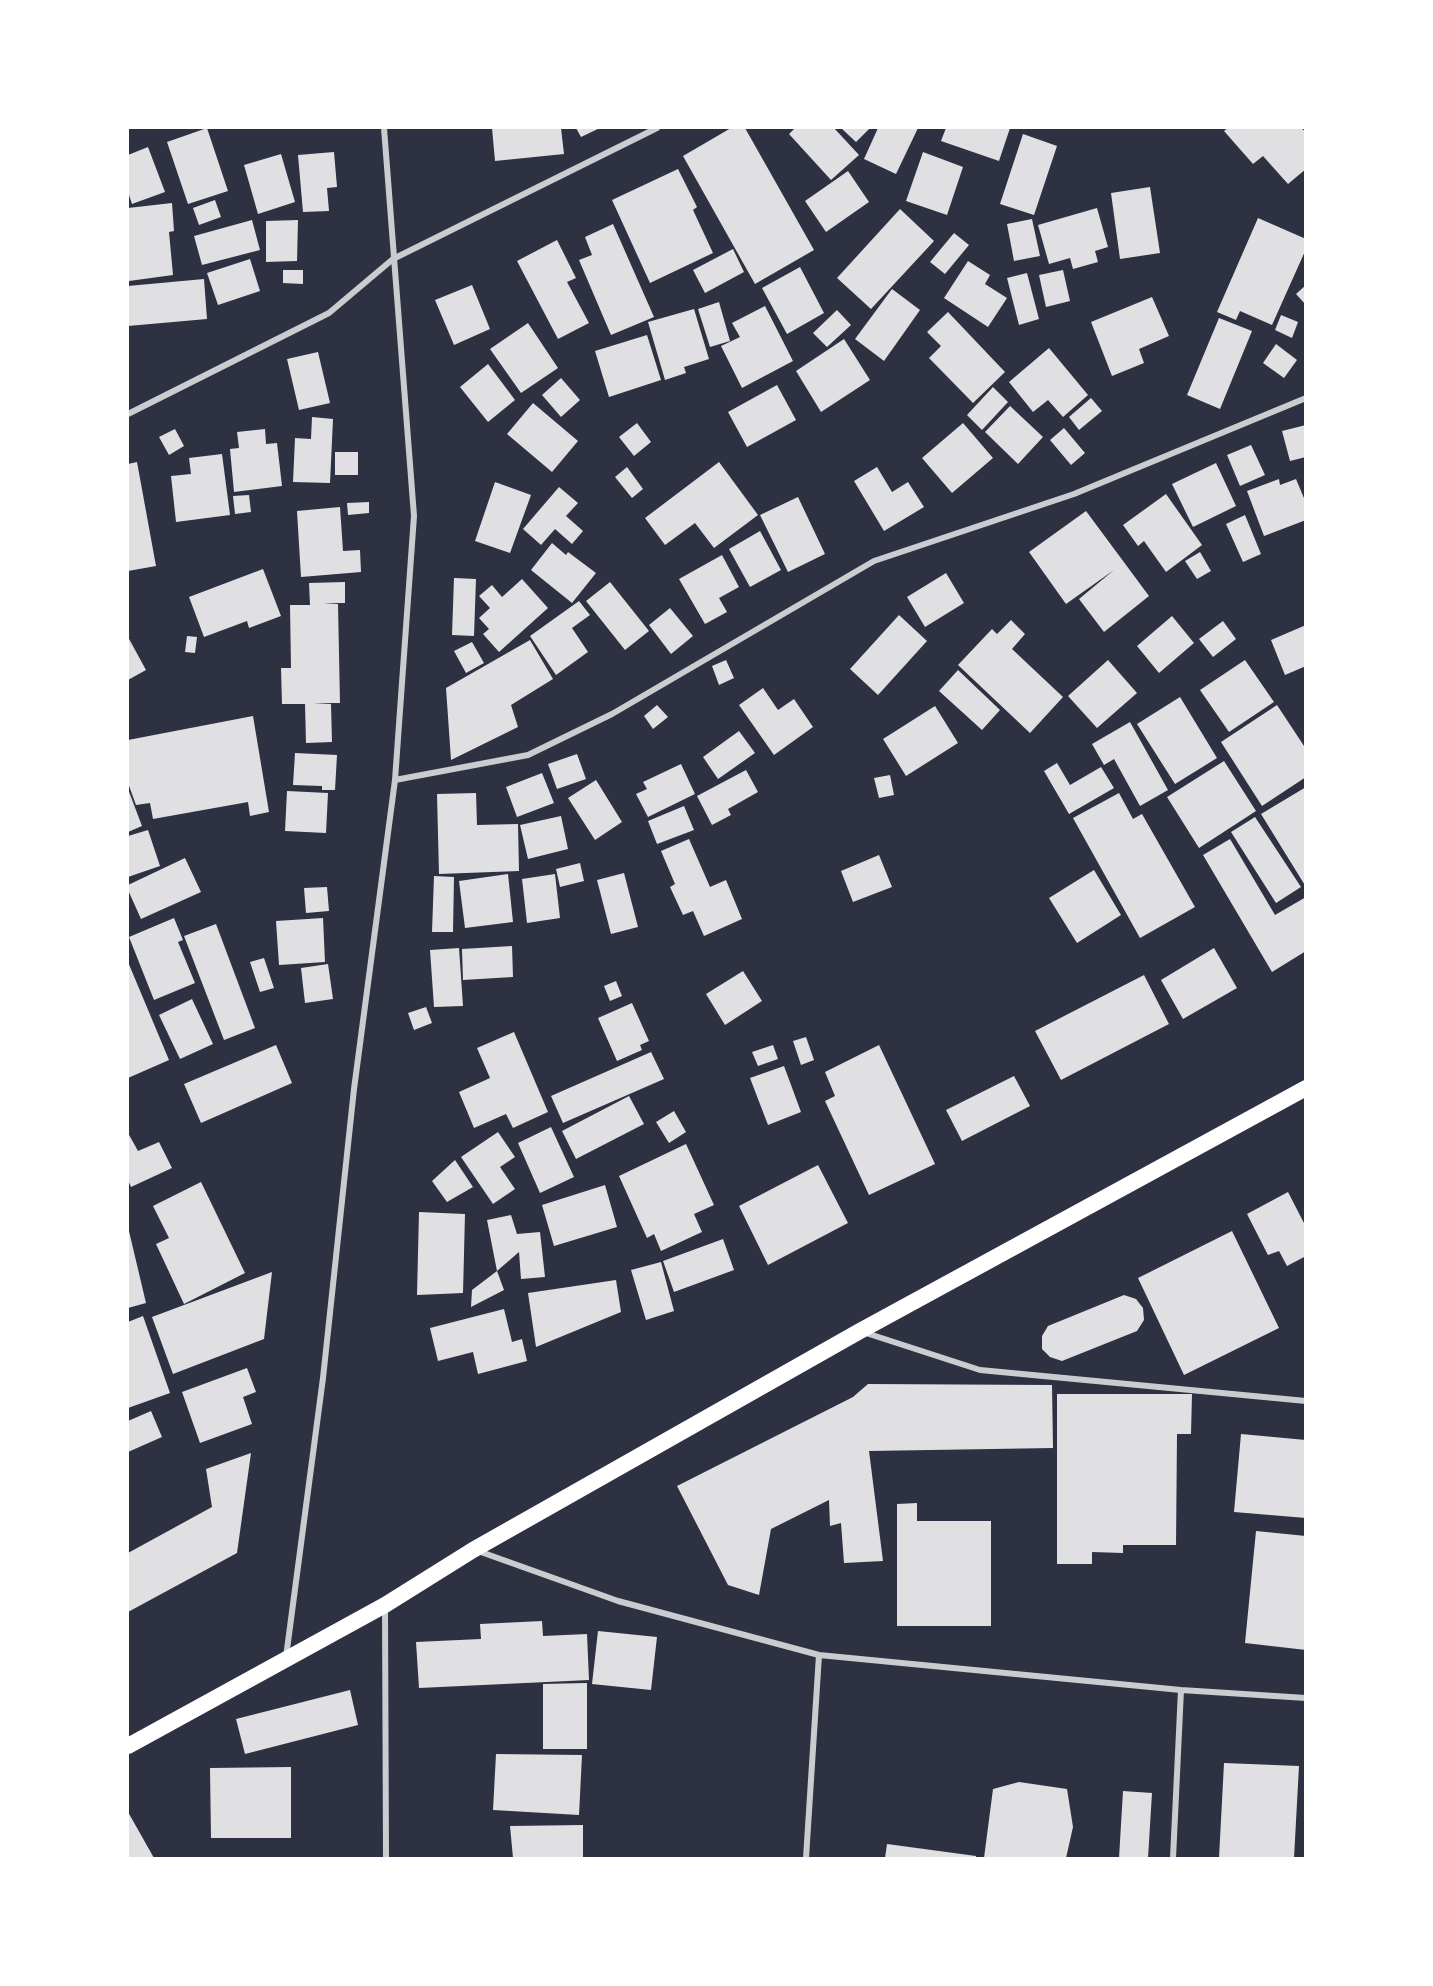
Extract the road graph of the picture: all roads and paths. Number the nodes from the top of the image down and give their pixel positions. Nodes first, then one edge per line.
1 (384, 128) edge
2 (657, 128) edge
3 (393, 259) junction
4 (1305, 398) edge
5 (128, 414) edge
6 (395, 780) junction
7 (1305, 1088) edge
8 (860, 1331) junction
9 (1305, 1401) edge
10 (473, 1550) junction
11 (385, 1605) junction
12 (819, 1655) junction
13 (286, 1661) junction
14 (1180, 1690) junction
15 (1305, 1698) edge
16 (128, 1746) edge
17 (386, 1858) edge
18 (806, 1858) edge
19 (1173, 1858) edge

1 - 3 street
2 - 3 street
3 - 5 street
3 - 6 street
4 - 6 street
6 - 13 street
7 - 8 highway
8 - 9 street
8 - 10 highway
10 - 11 highway
10 - 12 street
11 - 13 highway
11 - 17 street
12 - 14 street
12 - 18 street
13 - 16 highway
14 - 15 street
14 - 19 street

